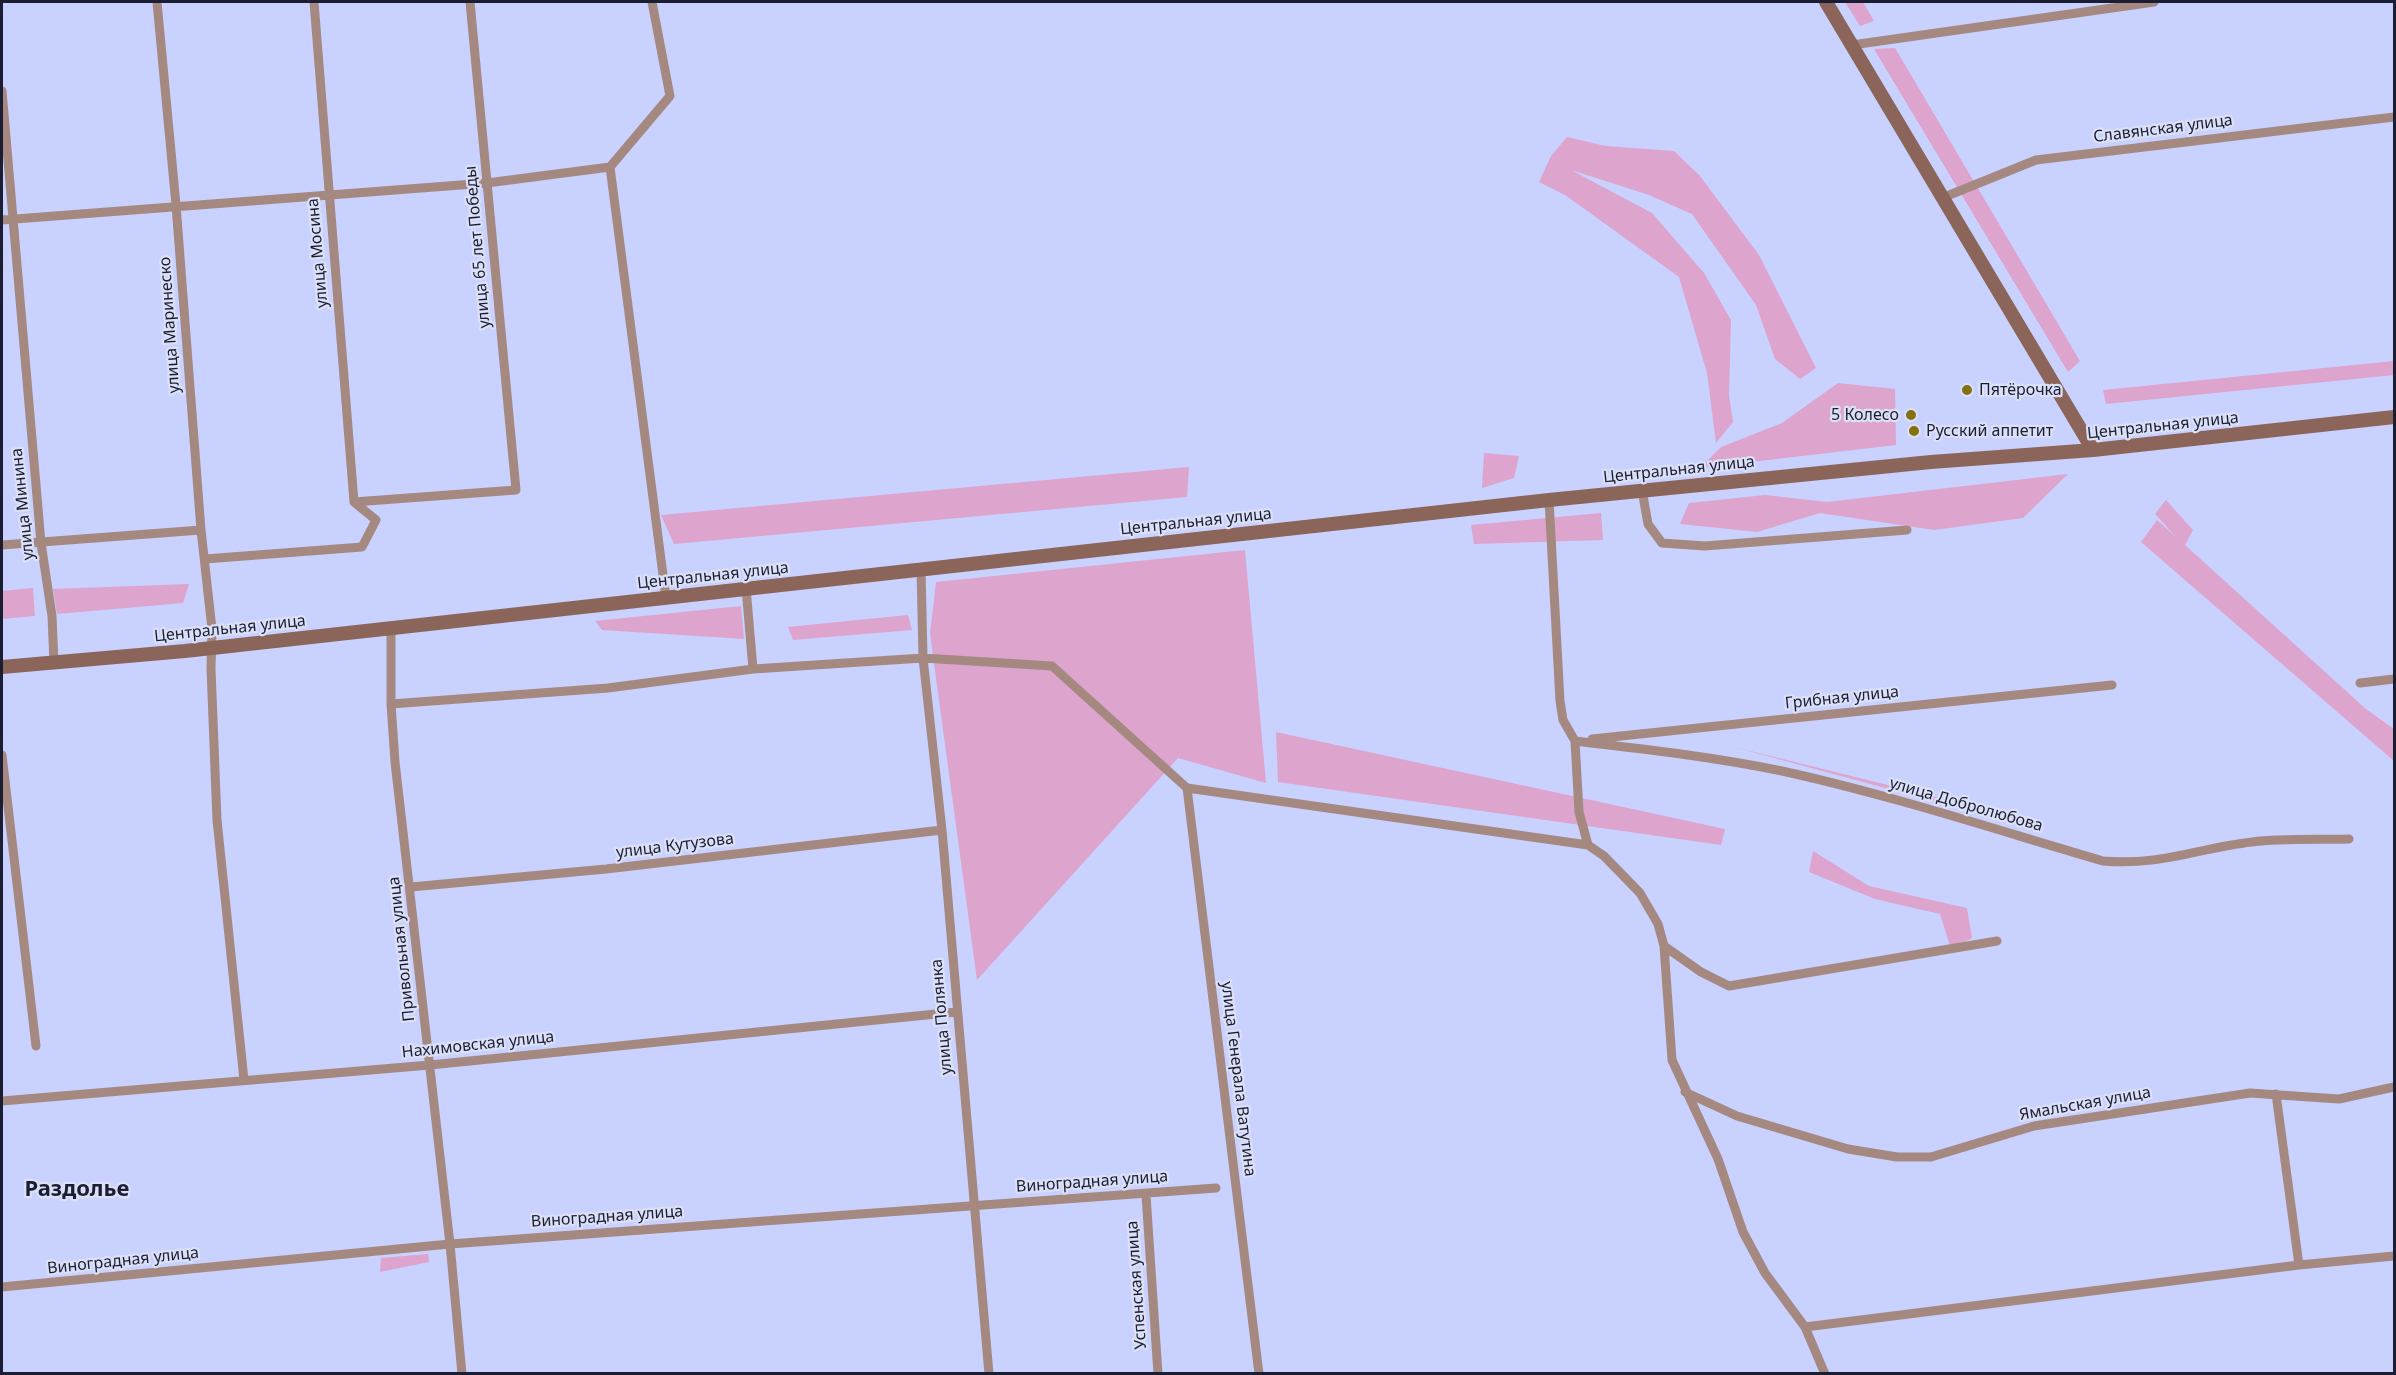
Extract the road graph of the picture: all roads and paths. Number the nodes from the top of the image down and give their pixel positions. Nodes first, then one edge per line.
1 (157, 2) edge
2 (314, 2) edge
3 (470, 2) edge
4 (652, 2) edge
5 (1826, 2) edge
6 (2154, 2) edge
7 (1852, 45) junction
8 (2, 91) edge
9 (2394, 117) edge
10 (610, 167) junction
11 (487, 183) junction
12 (328, 194) junction
13 (1942, 198) junction
14 (176, 205) junction
15 (12, 219) junction
16 (2, 220) edge
17 (2394, 417) edge
18 (2093, 450) junction
19 (1642, 490) junction
20 (1549, 500) junction
21 (354, 502) junction
22 (1908, 530) dead end
23 (201, 531) junction
24 (41, 543) junction
25 (2, 545) edge
26 (205, 559) junction
27 (921, 569) junction
28 (746, 588) junction
29 (666, 598) junction
30 (391, 628) junction
31 (212, 646) junction
32 (923, 658) junction
33 (54, 663) junction
34 (2, 667) edge
35 (753, 669) junction
36 (2394, 679) edge
37 (2360, 683) dead end
38 (2112, 685) dead end
39 (391, 704) junction
40 (1575, 741) junction
41 (2, 755) edge
42 (1187, 788) junction
43 (942, 831) junction
44 (2349, 839) dead end
45 (1588, 845) junction
46 (411, 887) junction
47 (1998, 941) dead end
48 (1664, 946) junction
49 (956, 1012) junction
50 (36, 1046) dead end
51 (430, 1065) junction
52 (244, 1080) junction
53 (2394, 1087) edge
54 (1685, 1092) junction
55 (2276, 1094) junction
56 (2, 1101) edge
57 (1216, 1188) dead end
58 (1146, 1195) junction
59 (975, 1205) junction
60 (450, 1244) junction
61 (2394, 1256) edge
62 (2299, 1265) junction
63 (2, 1287) edge
64 (1805, 1327) junction
65 (462, 1374) edge
66 (989, 1374) edge
67 (1158, 1374) edge
68 (1259, 1374) edge
69 (1825, 1374) edge

1 - 14 street, улица Маринеско
2 - 12 street, улица Мосина
3 - 11 street, улица 65 лет Победы
4 - 10 street
5 - 7 main road
6 - 7 street
7 - 13 main road
8 - 15 street, улица Минина
9 - 13 street, Славянская улица
10 - 11 street
10 - 29 street
11 - 12 street
11 - 21 street, улица 65 лет Победы
12 - 14 street
12 - 21 street, улица Мосина
13 - 18 main road
14 - 15 street
14 - 23 street, улица Маринеско
15 - 16 street
15 - 24 street, улица Минина
17 - 18 main road, Центральная улица
18 - 19 main road, Центральная улица
19 - 20 main road, Центральная улица
19 - 22 street
20 - 27 main road, Центральная улица
20 - 40 street
21 - 26 street
23 - 24 street
23 - 26 street, улица Маринеско
24 - 25 street
24 - 33 street, улица Минина
26 - 31 street, улица Маринеско
27 - 28 main road, Центральная улица
27 - 32 street, улица Полянка
28 - 29 main road, Центральная улица
28 - 35 street
29 - 30 main road, Центральная улица
30 - 31 main road, Центральная улица
30 - 39 street, Привольная улица
31 - 33 main road, Центральная улица
31 - 52 street
32 - 35 street
32 - 42 street
32 - 43 street, улица Полянка
33 - 34 main road, Центральная улица
35 - 39 street
36 - 37 street
38 - 40 street, Грибная улица
39 - 46 street, Привольная улица
40 - 44 street, улица Добролюбова
40 - 45 street
41 - 50 street
42 - 45 street
42 - 68 street, улица Генерала Ватутина
43 - 46 street, улица Кутузова
43 - 49 street, улица Полянка
45 - 48 street
46 - 51 street, Привольная улица
47 - 48 street
48 - 54 street
49 - 51 street, Нахимовская улица
49 - 59 street, улица Полянка
51 - 52 street, Нахимовская улица
51 - 60 street, Привольная улица
52 - 56 street, Нахимовская улица
53 - 55 street, Ямальская улица
54 - 55 street, Ямальская улица
54 - 64 street
55 - 62 street
57 - 58 street, Виноградная улица
58 - 59 street, Виноградная улица
58 - 67 street, Успенская улица
59 - 60 street, Виноградная улица
59 - 66 street, улица Полянка
60 - 63 street, Виноградная улица
60 - 65 street, Привольная улица
61 - 62 street
62 - 64 street
64 - 69 street

